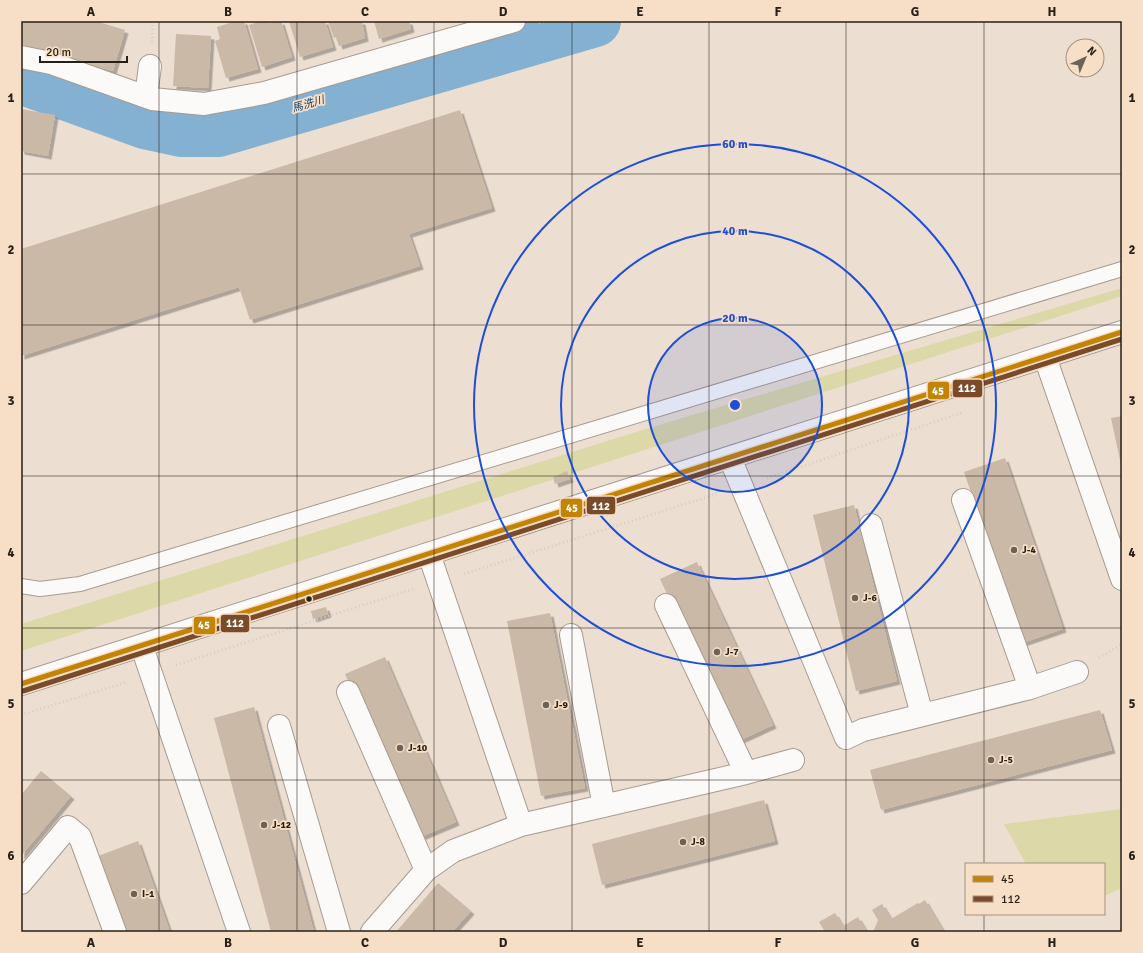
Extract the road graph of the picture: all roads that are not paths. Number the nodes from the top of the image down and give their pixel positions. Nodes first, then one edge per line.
1 (514, 21) edge
2 (21, 57) edge
3 (150, 66) dead end
4 (146, 96) junction
5 (1122, 269) edge
6 (1122, 332) edge
7 (1045, 356) junction
8 (730, 458) junction
9 (964, 500) dead end
10 (871, 525) dead end
11 (429, 554) junction
12 (1122, 578) edge
13 (21, 586) edge
14 (666, 605) dead end
15 (571, 635) dead end
16 (142, 646) junction
17 (1076, 672) dead end
18 (21, 684) edge
19 (1030, 688) junction
20 (348, 692) dead end
21 (922, 715) junction
22 (279, 726) dead end
23 (793, 760) dead end
24 (746, 773) junction
25 (604, 806) junction
26 (521, 825) junction
27 (426, 870) junction
28 (21, 883) edge
29 (115, 932) edge
30 (239, 932) edge
31 (339, 932) edge
32 (372, 932) edge

1 - 4 street
2 - 4 street
3 - 4 street
5 - 13 lane
6 - 7 street
7 - 8 street
7 - 12 street
8 - 11 street
8 - 21 street
9 - 19 street
10 - 21 street
11 - 16 street
11 - 26 street
14 - 24 street
15 - 25 street
16 - 18 street
16 - 30 street
17 - 19 street
19 - 21 street
20 - 27 street
22 - 31 street
23 - 24 street
24 - 25 street
25 - 26 street
26 - 27 street
27 - 32 street
28 - 29 street

